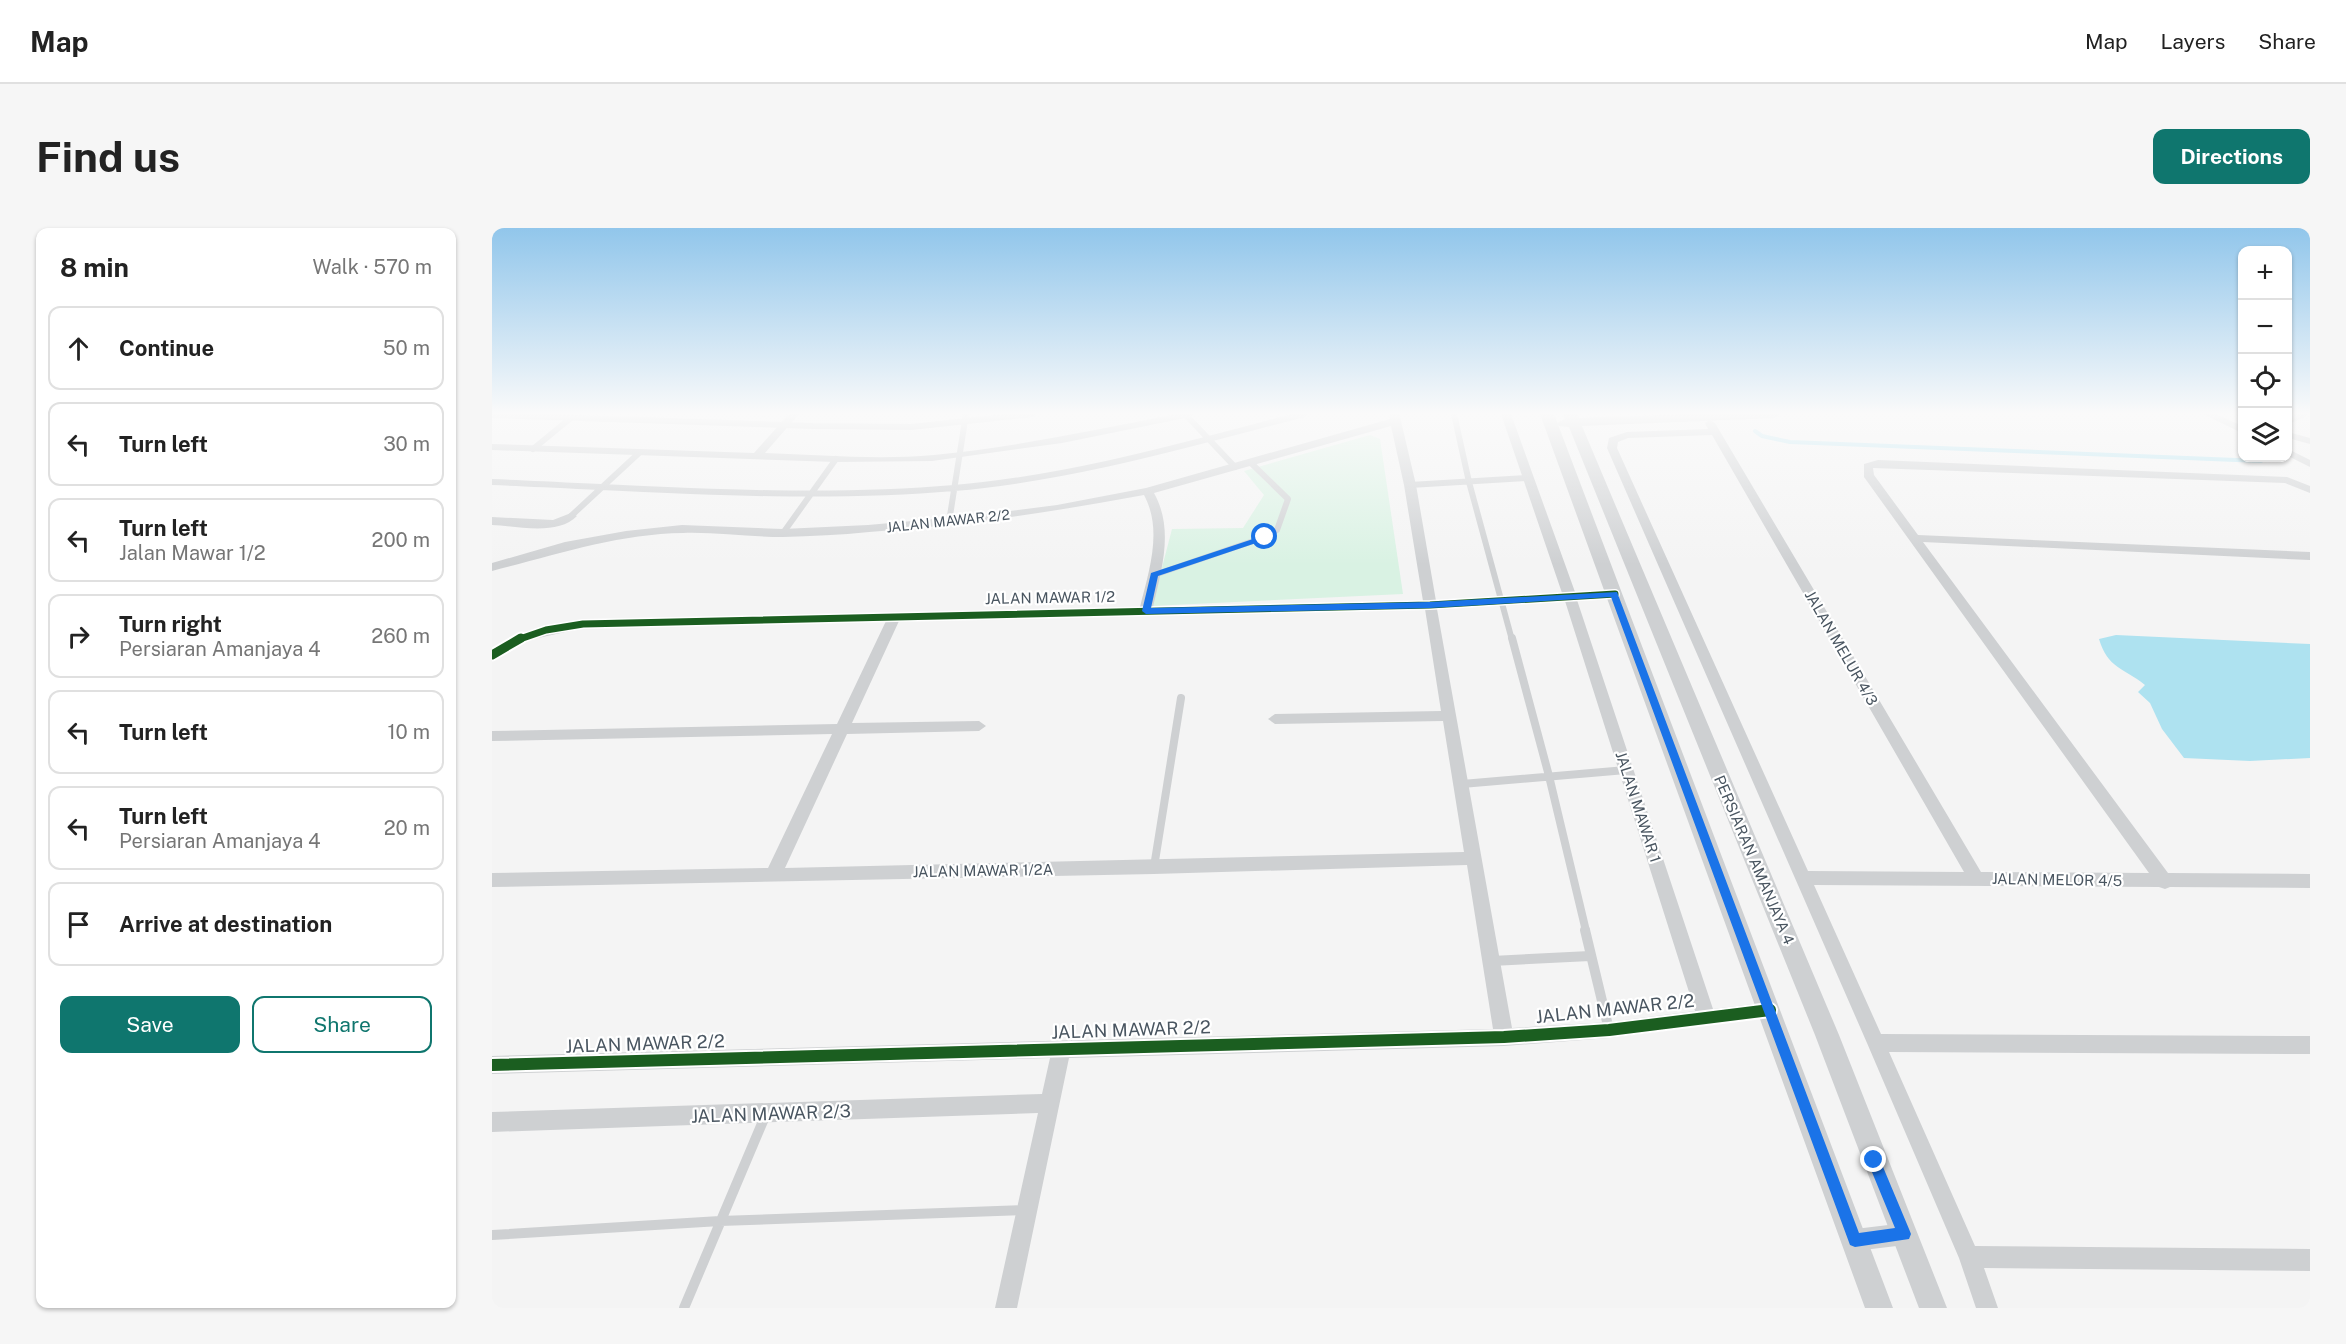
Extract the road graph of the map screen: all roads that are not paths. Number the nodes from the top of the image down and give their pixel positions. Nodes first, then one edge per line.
1 (627, 464) edge
2 (832, 464) edge
3 (959, 464) edge
4 (1104, 464) edge
5 (1232, 464) edge
6 (1245, 464) edge
7 (1252, 464) edge
8 (1405, 464) edge
9 (1465, 464) edge
10 (1523, 464) edge
11 (1575, 464) edge
12 (1582, 464) edge
13 (1619, 464) edge
14 (1734, 464) edge
15 (1873, 464) edge
16 (1912, 464) edge
17 (1235, 467) junction
18 (1528, 478) junction
19 (492, 482) edge
20 (1469, 482) junction
21 (1410, 485) junction
22 (602, 487) junction
23 (955, 488) junction
24 (2310, 490) edge
25 (1147, 491) junction
26 (809, 494) junction
27 (571, 516) joint
28 (492, 521) edge
29 (949, 522) junction
30 (783, 533) junction
31 (1914, 538) junction
32 (2310, 556) edge
33 (492, 567) edge
34 (1154, 574) junction
35 (1614, 594) junction
36 (1570, 597) junction
37 (1503, 602) junction
38 (1430, 605) junction
39 (1146, 611) junction
40 (895, 616) junction
41 (492, 655) edge
42 (1181, 698) dead end
43 (1450, 716) junction
44 (1275, 719) dead end
45 (979, 726) dead end
46 (841, 729) junction
47 (492, 736) edge
48 (1626, 770) junction
49 (1549, 776) junction
50 (1462, 784) junction
51 (1475, 858) junction
52 (1154, 867) junction
53 (773, 875) junction
54 (1803, 878) junction
55 (1976, 879) junction
56 (492, 880) edge
57 (2310, 881) edge
58 (2165, 882) junction
59 (1590, 956) junction
60 (1492, 961) junction
61 (1770, 1010) junction
62 (1706, 1016) junction
63 (1609, 1030) junction
64 (1504, 1037) junction
65 (1876, 1043) junction
66 (2310, 1046) edge
67 (1061, 1049) junction
68 (492, 1065) edge
69 (1050, 1103) junction
70 (766, 1114) junction
71 (492, 1122) edge
72 (1028, 1209) junction
73 (720, 1221) junction
74 (1905, 1234) junction
75 (492, 1235) edge
76 (1855, 1240) junction
77 (1969, 1257) junction
78 (2310, 1260) edge
79 (684, 1308) edge
80 (1006, 1308) edge
81 (1879, 1308) edge
82 (1933, 1308) edge
83 (1987, 1308) edge

1 - 22 lane
2 - 26 lane
3 - 23 lane
4 - 23 lane
5 - 17 lane
6 - 17 street, JALAN MAWAR 2/2
7 - 34 lane
8 - 21 street
9 - 20 lane
10 - 18 street, JALAN MAWAR 1
11 - 35 street
12 - 74 street, PERSIARAN AMANJAYA 4
13 - 54 street
14 - 55 street, JALAN MELUR 4/3
15 - 31 street
16 - 24 street
17 - 25 street, JALAN MAWAR 2/2
18 - 20 lane
18 - 36 street, JALAN MAWAR 1
19 - 22 lane
20 - 21 lane
20 - 37 lane
21 - 38 street
22 - 26 lane
22 - 27 lane
23 - 26 lane
23 - 29 lane
25 - 29 street, JALAN MAWAR 2/2
25 - 34 street
26 - 30 lane
27 - 28 street
29 - 30 street, JALAN MAWAR 2/2
30 - 33 street, JALAN MAWAR 2/2
31 - 32 street
31 - 58 street
34 - 39 street
35 - 36 street, JALAN MAWAR 1/2
35 - 61 street
36 - 37 street, JALAN MAWAR 1/2
36 - 48 street, JALAN MAWAR 1
37 - 38 street, JALAN MAWAR 1/2
37 - 49 lane
38 - 39 street, JALAN MAWAR 1/2
38 - 43 street
39 - 40 street, JALAN MAWAR 1/2
40 - 41 street, JALAN MAWAR 1/2
40 - 46 street
42 - 52 lane
43 - 44 street
43 - 50 street
45 - 46 street
46 - 47 street
46 - 53 street
48 - 49 lane
48 - 62 street, JALAN MAWAR 1
49 - 50 lane
49 - 59 lane
50 - 51 street
51 - 52 street, JALAN MAWAR 1/2A
51 - 60 street
52 - 53 street, JALAN MAWAR 1/2A
53 - 56 street, JALAN MAWAR 1/2A
54 - 55 street, JALAN MELOR 4/5
54 - 65 street
55 - 58 street, JALAN MELOR 4/5
57 - 58 street, JALAN MELOR 4/5
59 - 60 lane
59 - 63 lane
60 - 64 street
61 - 62 street, JALAN MAWAR 2/2
61 - 76 street
62 - 63 street, JALAN MAWAR 2/2
63 - 64 street, JALAN MAWAR 2/2
64 - 67 street, JALAN MAWAR 2/2
65 - 66 street
65 - 77 street
67 - 68 street, JALAN MAWAR 2/2
67 - 69 street
69 - 70 street, JALAN MAWAR 2/3
69 - 72 street
70 - 71 street, JALAN MAWAR 2/3
70 - 73 lane
72 - 73 lane
72 - 80 street
73 - 75 lane
73 - 79 lane
74 - 76 street
74 - 82 street, PERSIARAN AMANJAYA 4
76 - 81 street
77 - 78 street
77 - 83 street

